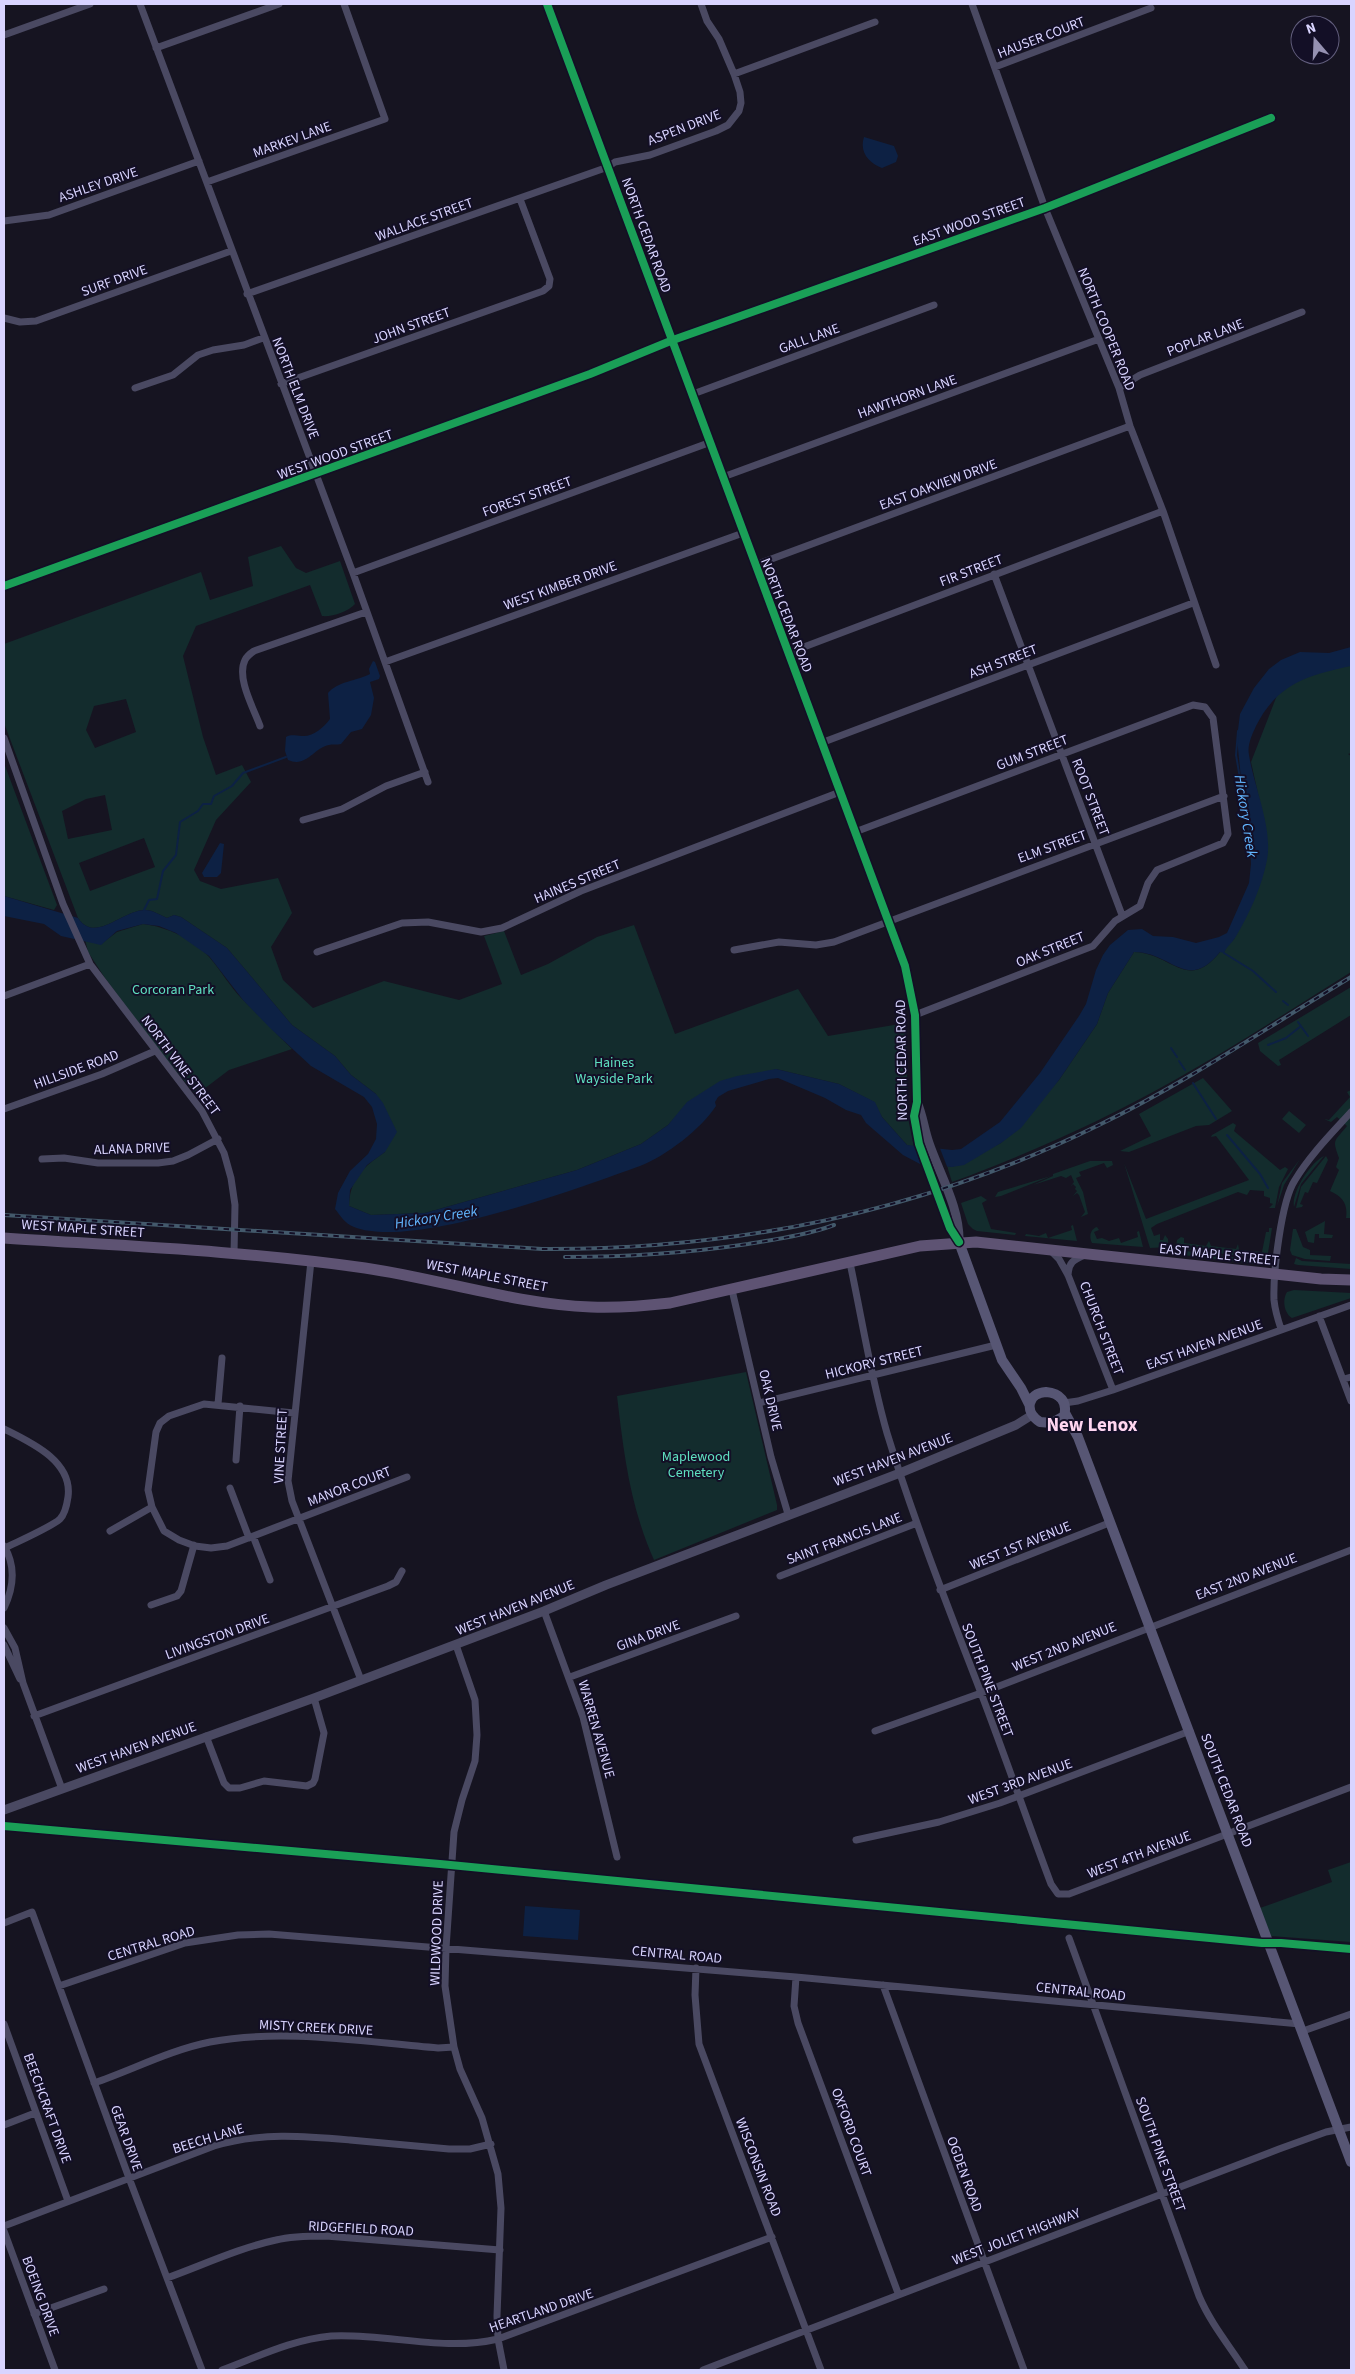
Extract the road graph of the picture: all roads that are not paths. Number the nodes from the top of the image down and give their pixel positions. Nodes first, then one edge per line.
1 (90, 4) edge
2 (140, 4) edge
3 (279, 4) edge
4 (344, 4) edge
5 (547, 4) edge
6 (701, 4) edge
7 (972, 4) edge
8 (1151, 8) dead end
9 (875, 22) dead end
10 (4, 35) edge
11 (156, 48) junction
12 (995, 67) junction
13 (734, 74) junction
14 (1271, 118) dead end
15 (199, 161) junction
16 (608, 167) junction
17 (207, 182) junction
18 (520, 199) junction
19 (1045, 208) junction
20 (4, 221) edge
21 (231, 251) junction
22 (248, 294) junction
23 (934, 305) dead end
24 (1302, 312) dead end
25 (4, 318) edge
26 (263, 338) junction
27 (1099, 339) junction
28 (673, 340) junction
29 (281, 384) junction
30 (135, 388) dead end
31 (1119, 388) junction
32 (693, 394) junction
33 (1130, 426) junction
34 (710, 442) junction
35 (315, 474) junction
36 (723, 477) junction
37 (1163, 510) junction
38 (743, 532) junction
39 (755, 565) junction
40 (353, 573) junction
41 (994, 574) junction
42 (4, 586) edge
43 (1193, 603) junction
44 (366, 612) junction
45 (788, 653) junction
46 (385, 662) junction
47 (1216, 665) dead end
48 (1027, 666) junction
49 (260, 726) dead end
50 (4, 738) edge
51 (821, 743) junction
52 (1061, 754) junction
53 (425, 772) junction
54 (428, 782) dead end
55 (840, 792) junction
56 (1224, 796) junction
57 (303, 820) dead end
58 (855, 832) junction
59 (1095, 844) junction
60 (1122, 915) junction
61 (888, 920) junction
62 (734, 950) dead end
63 (317, 952) dead end
64 (90, 964) junction
65 (4, 996) edge
66 (915, 1015) junction
67 (155, 1051) junction
68 (4, 1109) edge
69 (1351, 1112) edge
70 (921, 1133) junction
71 (218, 1139) junction
72 (42, 1159) dead end
73 (4, 1238) edge
74 (959, 1242) junction
75 (1049, 1250) junction
76 (234, 1253) junction
77 (1086, 1254) junction
78 (311, 1261) junction
79 (850, 1263) junction
80 (1068, 1275) junction
81 (1276, 1275) junction
82 (1351, 1280) edge
83 (732, 1290) junction
84 (1351, 1305) edge
85 (1319, 1316) junction
86 (1282, 1329) junction
87 (996, 1345) junction
88 (222, 1358) dead end
89 (873, 1375) junction
90 (1348, 1378) edge
91 (1021, 1388) junction
92 (1113, 1390) junction
93 (1038, 1393) junction
94 (1351, 1401) edge
95 (759, 1403) junction
96 (218, 1404) junction
97 (1029, 1404) junction
98 (240, 1406) junction
99 (1065, 1408) junction
100 (294, 1412) junction
101 (1032, 1415) junction
102 (1056, 1422) junction
103 (4, 1429) edge
104 (1074, 1430) junction
105 (236, 1460) dead end
106 (900, 1473) junction
107 (407, 1477) dead end
108 (230, 1488) dead end
109 (152, 1506) junction
110 (788, 1514) junction
111 (300, 1519) junction
112 (917, 1523) junction
113 (1109, 1523) junction
114 (110, 1531) dead end
115 (251, 1537) junction
116 (194, 1545) junction
117 (5, 1547) edge
118 (1351, 1550) edge
119 (402, 1571) dead end
120 (780, 1576) dead end
121 (270, 1580) dead end
122 (940, 1590) junction
123 (151, 1605) dead end
124 (334, 1607) junction
125 (4, 1608) edge
126 (544, 1611) junction
127 (736, 1616) dead end
128 (1150, 1626) junction
129 (4, 1628) edge
130 (4, 1645) edge
131 (456, 1645) junction
132 (570, 1677) junction
133 (361, 1680) junction
134 (22, 1683) junction
135 (981, 1693) junction
136 (314, 1698) junction
137 (34, 1716) junction
138 (875, 1731) dead end
139 (1190, 1731) junction
140 (206, 1736) junction
141 (1351, 1787) edge
142 (62, 1789) junction
143 (1019, 1796) junction
144 (4, 1810) edge
145 (1228, 1833) junction
146 (856, 1840) dead end
147 (617, 1857) dead end
148 (1058, 1894) joint
149 (4, 1923) edge
150 (1069, 1938) dead end
151 (446, 1948) junction
152 (696, 1968) junction
153 (796, 1976) junction
154 (883, 1985) junction
155 (59, 1986) junction
156 (1093, 2005) junction
157 (1351, 2014) edge
158 (4, 2024) edge
159 (1301, 2027) junction
160 (454, 2047) junction
161 (94, 2083) junction
162 (35, 2113) junction
163 (4, 2125) edge
164 (1351, 2127) edge
165 (1340, 2130) junction
166 (490, 2144) junction
167 (1351, 2162) edge
168 (129, 2178) junction
169 (1163, 2194) junction
170 (68, 2201) junction
171 (4, 2226) edge
172 (4, 2231) edge
173 (772, 2237) junction
174 (500, 2250) junction
175 (984, 2261) junction
176 (167, 2278) junction
177 (104, 2289) dead end
178 (898, 2294) junction
179 (34, 2314) junction
180 (807, 2330) junction
181 (498, 2339) junction
182 (55, 2370) edge
183 (202, 2370) edge
184 (222, 2370) edge
185 (504, 2370) edge
186 (703, 2370) edge
187 (821, 2370) edge
188 (1024, 2370) edge
189 (1246, 2370) edge

1 - 10 street
2 - 11 street, NORTH ELM DRIVE
3 - 11 street
4 - 17 street, MARKEV LANE
5 - 16 street, NORTH CEDAR ROAD
6 - 13 street, ASPEN DRIVE
7 - 12 street, NORTH COOPER ROAD
8 - 12 street, HAUSER COURT
9 - 13 street
11 - 15 street, NORTH ELM DRIVE
12 - 19 street, NORTH COOPER ROAD
13 - 16 street, ASPEN DRIVE
14 - 19 street, EAST WOOD STREET
15 - 17 street, NORTH ELM DRIVE
15 - 20 street, ASHLEY DRIVE
16 - 18 street, WALLACE STREET
16 - 28 street, NORTH CEDAR ROAD
17 - 21 street, NORTH ELM DRIVE
18 - 22 street, WALLACE STREET
18 - 29 street, JOHN STREET
19 - 27 street, NORTH COOPER ROAD
19 - 28 street, EAST WOOD STREET
21 - 22 street, NORTH ELM DRIVE
21 - 25 street, SURF DRIVE
22 - 26 street, NORTH ELM DRIVE
23 - 32 street, GALL LANE
24 - 31 street, POPLAR LANE
26 - 29 street, NORTH ELM DRIVE
26 - 30 street
27 - 31 street, NORTH COOPER ROAD
27 - 36 street, HAWTHORN LANE
28 - 32 street, NORTH CEDAR ROAD
28 - 35 street, WEST WOOD STREET
29 - 35 street, NORTH ELM DRIVE
31 - 33 street, NORTH COOPER ROAD
32 - 34 street, NORTH CEDAR ROAD
33 - 37 street, NORTH COOPER ROAD
33 - 39 street, EAST OAKVIEW DRIVE
34 - 36 street, NORTH CEDAR ROAD
34 - 40 street, FOREST STREET
35 - 40 street, NORTH ELM DRIVE
35 - 42 street, WEST WOOD STREET
36 - 38 street, NORTH CEDAR ROAD
37 - 41 street, FIR STREET
37 - 43 street, NORTH COOPER ROAD
38 - 39 street, NORTH CEDAR ROAD
38 - 46 street, WEST KIMBER DRIVE
39 - 45 street, NORTH CEDAR ROAD
40 - 44 street, NORTH ELM DRIVE
41 - 45 street, FIR STREET
41 - 48 street, ROOT STREET
43 - 47 street, NORTH COOPER ROAD
43 - 48 street, ASH STREET
44 - 46 street, NORTH ELM DRIVE
44 - 49 street
45 - 51 street, NORTH CEDAR ROAD
46 - 53 street, NORTH ELM DRIVE
48 - 51 street, ASH STREET
48 - 52 street, ROOT STREET
50 - 64 street, NORTH VINE STREET
51 - 55 street, NORTH CEDAR ROAD
52 - 56 street, GUM STREET
52 - 58 street, GUM STREET
52 - 59 street, ROOT STREET
53 - 54 street, NORTH ELM DRIVE
53 - 57 street
55 - 58 street, NORTH CEDAR ROAD
55 - 63 street, HAINES STREET
56 - 59 street, ELM STREET
56 - 60 street, OAK STREET
58 - 61 street, NORTH CEDAR ROAD
59 - 60 street, ROOT STREET
59 - 61 street, ELM STREET
60 - 66 street, OAK STREET
61 - 62 street, ELM STREET
61 - 66 street, NORTH CEDAR ROAD
64 - 65 street
64 - 67 street, NORTH VINE STREET
66 - 70 street, NORTH CEDAR ROAD
67 - 68 street, HILLSIDE ROAD
67 - 71 street, NORTH VINE STREET
69 - 81 street
70 - 74 street, NORTH CEDAR ROAD
70 - 74 street, NORTH CEDAR ROAD
71 - 72 street, ALANA DRIVE
71 - 76 street, NORTH VINE STREET
73 - 76 main road, WEST MAPLE STREET
74 - 75 main road, WEST MAPLE STREET
74 - 79 main road, WEST MAPLE STREET
74 - 87 main road, NORTH CEDAR ROAD
75 - 77 main road, EAST MAPLE STREET
75 - 80 street, CHURCH STREET
76 - 78 main road, WEST MAPLE STREET
77 - 80 street
77 - 81 main road, EAST MAPLE STREET
78 - 83 main road, WEST MAPLE STREET
78 - 100 street, VINE STREET
79 - 83 main road, WEST MAPLE STREET
79 - 89 street, SOUTH PINE STREET
80 - 92 street, CHURCH STREET
81 - 82 main road, EAST MAPLE STREET
81 - 86 street
83 - 95 street, OAK DRIVE
84 - 85 street, EAST HAVEN AVENUE
85 - 86 street, EAST HAVEN AVENUE
85 - 90 street
86 - 92 street, EAST HAVEN AVENUE
87 - 89 street, HICKORY STREET
87 - 91 main road, NORTH CEDAR ROAD
88 - 96 street
89 - 95 street, HICKORY STREET
89 - 106 street, SOUTH PINE STREET
90 - 94 street
91 - 93 main road
91 - 97 main road, NORTH CEDAR ROAD
92 - 99 street, EAST HAVEN AVENUE
93 - 97 main road
93 - 99 main road
95 - 110 street, OAK DRIVE
96 - 98 street
96 - 109 street
97 - 101 main road
98 - 100 street
98 - 105 street
99 - 102 main road
99 - 104 main road, SOUTH CEDAR ROAD
100 - 111 street, VINE STREET
101 - 102 main road
101 - 106 street, WEST HAVEN AVENUE
102 - 104 main road
103 - 117 street
104 - 113 main road, SOUTH CEDAR ROAD
106 - 110 street, WEST HAVEN AVENUE
106 - 112 street, SOUTH PINE STREET
107 - 111 street, MANOR COURT
108 - 115 street
109 - 114 street
109 - 116 street
110 - 126 street, WEST HAVEN AVENUE
111 - 115 street
111 - 124 street, VINE STREET
112 - 120 street, SAINT FRANCIS LANE
112 - 122 street, SOUTH PINE STREET
113 - 122 street, WEST 1ST AVENUE
113 - 128 main road, SOUTH CEDAR ROAD
115 - 116 street
115 - 121 street
116 - 123 street
117 - 125 street
118 - 128 street, EAST 2ND AVENUE
119 - 124 street, LIVINGSTON DRIVE
122 - 135 street, SOUTH PINE STREET
124 - 133 street, VINE STREET
124 - 137 street, LIVINGSTON DRIVE
126 - 131 street, WEST HAVEN AVENUE
126 - 132 street, WARREN AVENUE
127 - 132 street, GINA DRIVE
128 - 135 street, WEST 2ND AVENUE
128 - 139 main road, SOUTH CEDAR ROAD
129 - 134 street
130 - 134 street
131 - 133 street, WEST HAVEN AVENUE
131 - 151 street, WILDWOOD DRIVE
132 - 147 street, WARREN AVENUE
133 - 136 street, WEST HAVEN AVENUE
134 - 137 street
135 - 138 street, WEST 2ND AVENUE
135 - 143 street, SOUTH PINE STREET
136 - 140 street, WEST HAVEN AVENUE
136 - 140 street
137 - 142 street
139 - 143 street, WEST 3RD AVENUE
139 - 145 main road, SOUTH CEDAR ROAD
140 - 142 street, WEST HAVEN AVENUE
141 - 145 street, WEST 4TH AVENUE
142 - 144 street, WEST HAVEN AVENUE
143 - 146 street, WEST 3RD AVENUE
143 - 148 street, SOUTH PINE STREET
145 - 148 street, WEST 4TH AVENUE
145 - 159 main road, SOUTH CEDAR ROAD
149 - 155 street, GEAR DRIVE
150 - 156 street, SOUTH PINE STREET
151 - 152 street, CENTRAL ROAD
151 - 155 street, CENTRAL ROAD
151 - 160 street, WILDWOOD DRIVE
152 - 153 street, CENTRAL ROAD
152 - 173 street, WISCONSIN ROAD
153 - 154 street, CENTRAL ROAD
153 - 178 street, OXFORD COURT
154 - 156 street, CENTRAL ROAD
154 - 175 street, OGDEN ROAD
155 - 161 street, GEAR DRIVE
156 - 159 street, CENTRAL ROAD
156 - 169 street, SOUTH PINE STREET
157 - 159 street
158 - 162 street, BEECHCRAFT DRIVE
159 - 165 main road, SOUTH CEDAR ROAD
160 - 161 street, MISTY CREEK DRIVE
160 - 166 street, WILDWOOD DRIVE
161 - 168 street, GEAR DRIVE
162 - 163 street
162 - 170 street, BEECHCRAFT DRIVE
164 - 165 street, WEST JOLIET HIGHWAY
165 - 167 main road, SOUTH CEDAR ROAD
165 - 169 street, WEST JOLIET HIGHWAY
166 - 168 street, BEECH LANE
166 - 174 street, WILDWOOD DRIVE
168 - 170 street, BEECH LANE
168 - 176 street, GEAR DRIVE
169 - 175 street, WEST JOLIET HIGHWAY
169 - 189 street, SOUTH PINE STREET
170 - 171 street, BEECH LANE
172 - 179 street, BOEING DRIVE
173 - 180 street, WISCONSIN ROAD
173 - 181 street, HEARTLAND DRIVE
174 - 176 street, RIDGEFIELD ROAD
174 - 181 street, WILDWOOD DRIVE
175 - 178 street, WEST JOLIET HIGHWAY
175 - 188 street, OGDEN ROAD
176 - 183 street, GEAR DRIVE
177 - 179 street
178 - 180 street, WEST JOLIET HIGHWAY
179 - 182 street, BOEING DRIVE
180 - 186 street, WEST JOLIET HIGHWAY
180 - 187 street, WISCONSIN ROAD
181 - 184 street, HEARTLAND DRIVE
181 - 185 street, WILDWOOD DRIVE

